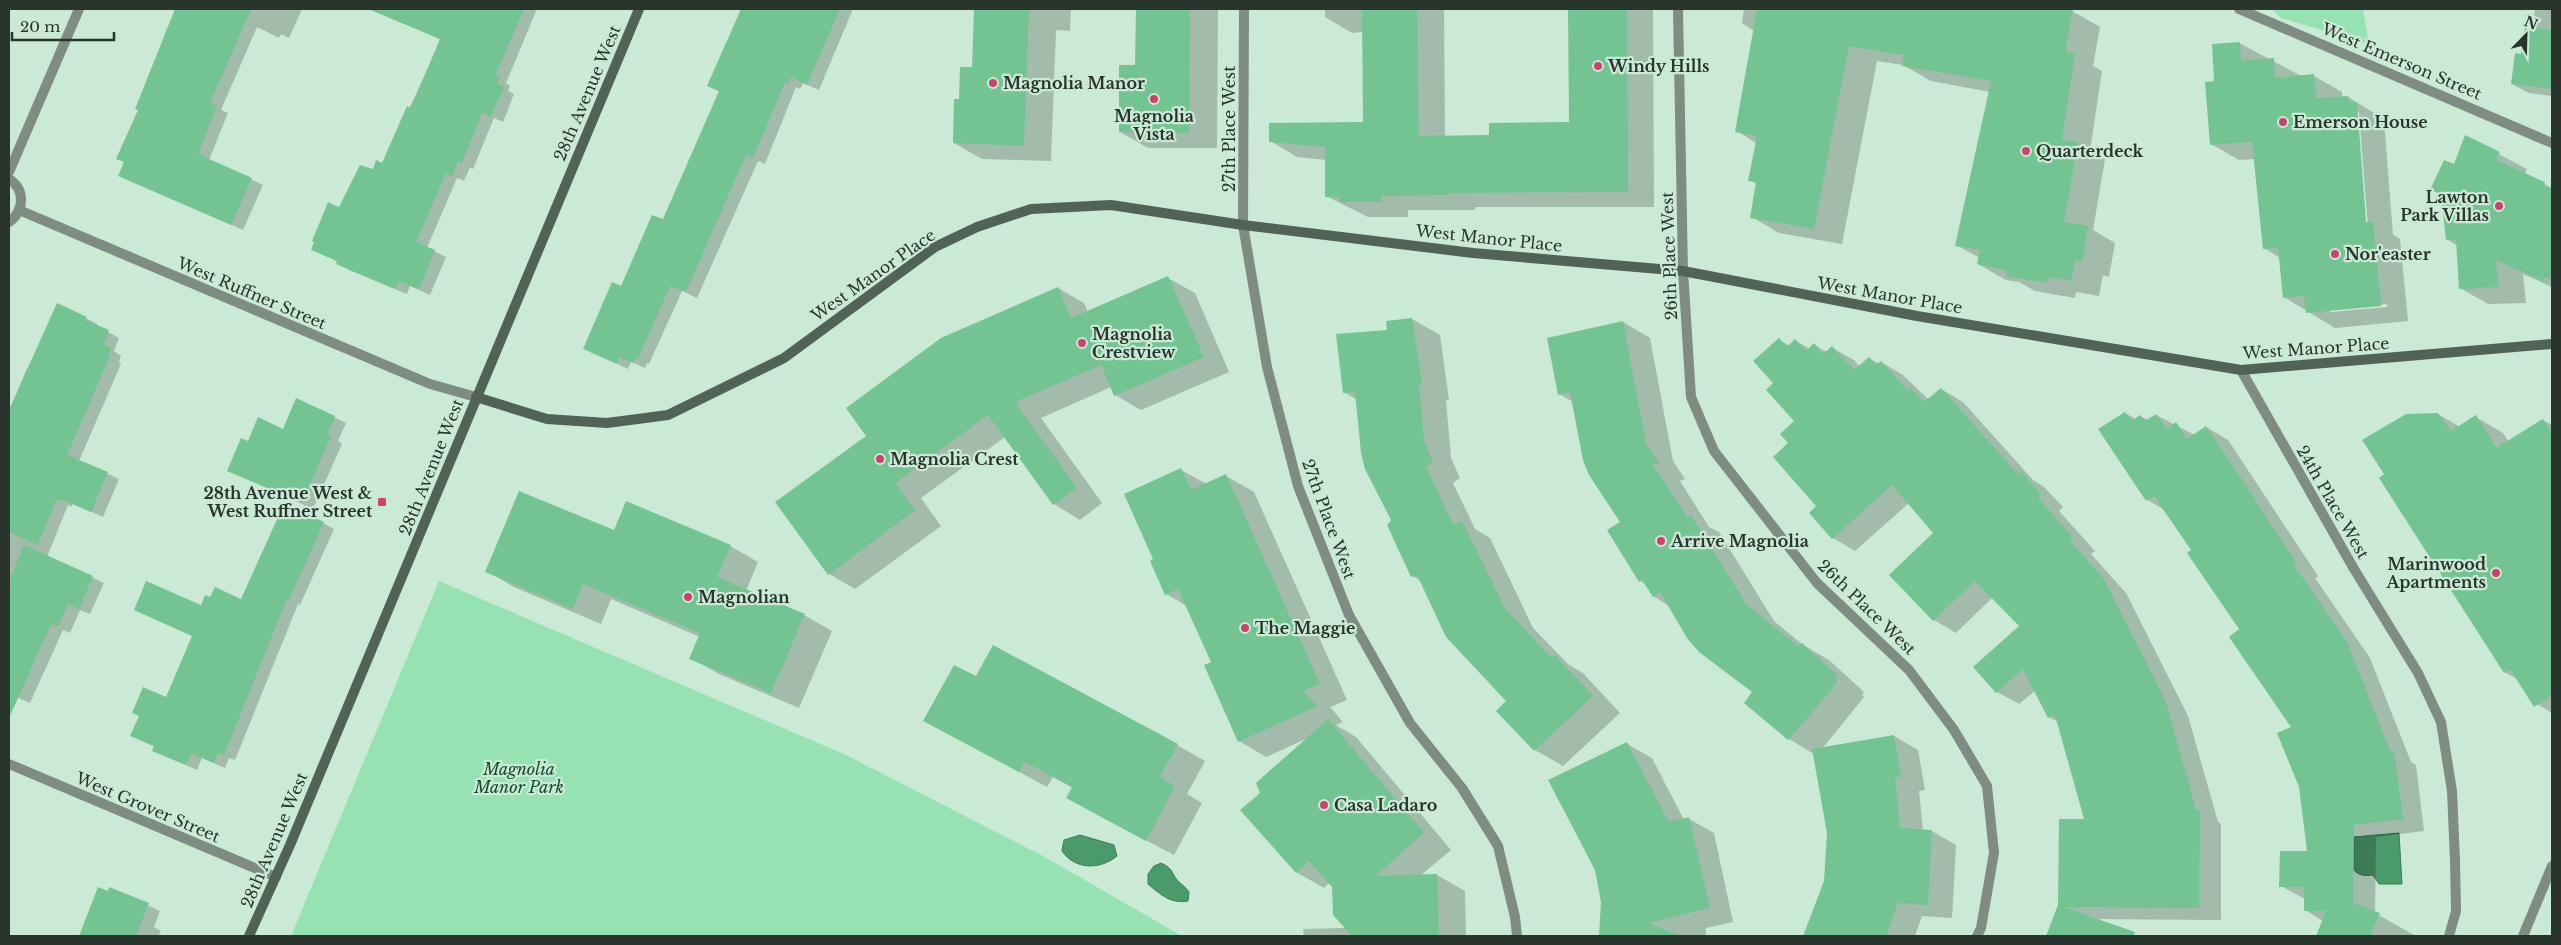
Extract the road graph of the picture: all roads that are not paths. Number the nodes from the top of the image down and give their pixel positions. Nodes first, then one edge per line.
1 (79, 9) edge
2 (639, 9) edge
3 (1244, 9) edge
4 (1678, 9) edge
5 (2239, 9) edge
6 (2552, 142) edge
7 (9, 172) edge
8 (9, 179) edge
9 (19, 210) junction
10 (9, 222) edge
11 (1243, 225) junction
12 (1683, 271) junction
13 (2552, 344) edge
14 (2241, 370) junction
15 (476, 397) junction
16 (9, 764) edge
17 (2552, 866) edge
18 (276, 877) junction
19 (249, 936) edge
20 (1517, 936) edge
21 (1977, 936) edge
22 (2449, 936) edge
23 (2523, 936) edge

1 - 7 street
2 - 15 street, 28th Avenue West
3 - 11 street, 27th Place West
4 - 12 street, 26th Place West
5 - 6 street, West Emerson Street
8 - 9 street
9 - 10 street
9 - 15 street, West Ruffner Street
11 - 12 street, West Manor Place
11 - 15 street, West Manor Place
11 - 20 street, 27th Place West
12 - 14 street, West Manor Place
12 - 21 street, 26th Place West
13 - 14 street, West Manor Place
14 - 22 street, 24th Place West
15 - 18 street, 28th Avenue West
16 - 18 street, West Grover Street
17 - 23 street
18 - 19 street, 28th Avenue West

